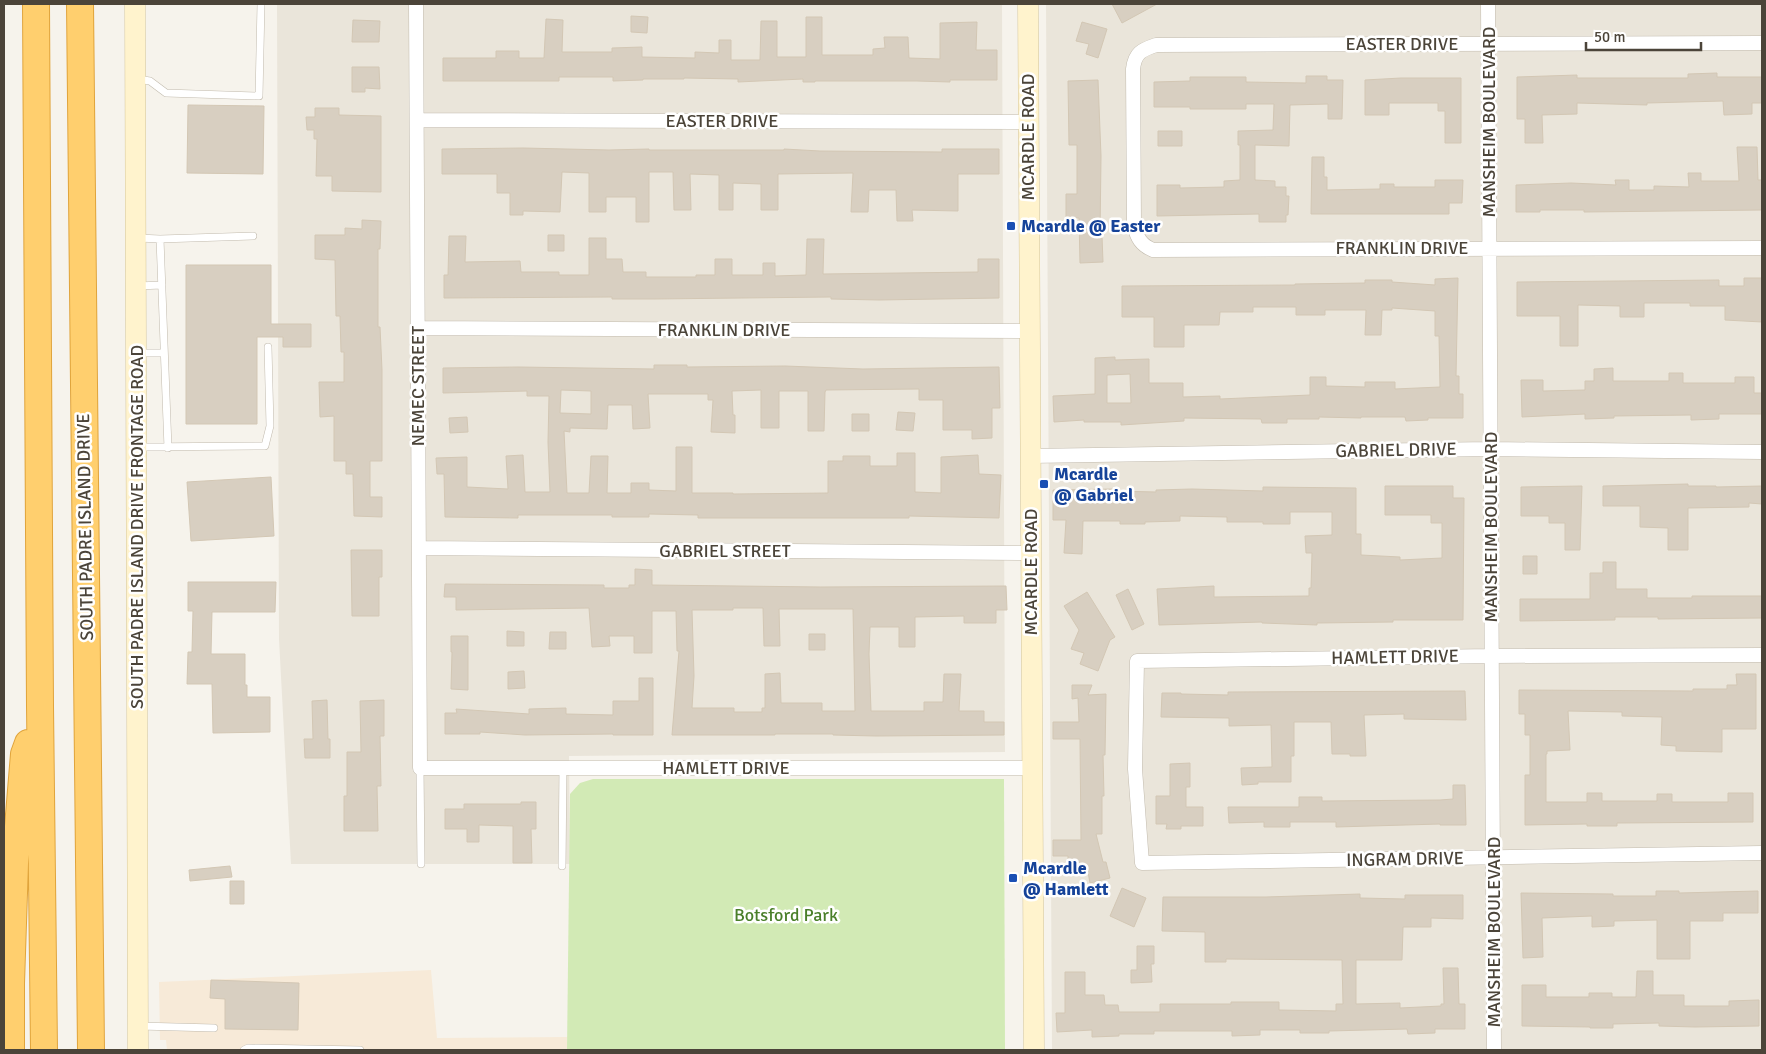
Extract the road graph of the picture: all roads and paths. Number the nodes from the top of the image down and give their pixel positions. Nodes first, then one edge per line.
1 (36, 4) edge
2 (80, 4) edge
3 (96, 4) edge
4 (135, 4) edge
5 (261, 4) edge
6 (416, 4) edge
7 (1028, 4) edge
8 (1488, 4) edge
9 (1488, 43) junction
10 (1762, 43) edge
11 (135, 78) junction
12 (417, 120) junction
13 (1028, 122) junction
14 (1133, 147) joint
15 (253, 236) dead end
16 (136, 238) junction
17 (160, 239) junction
18 (1489, 248) junction
19 (1762, 248) edge
20 (82, 255) junction
21 (162, 285) junction
22 (136, 286) junction
23 (418, 328) junction
24 (1030, 331) junction
25 (268, 347) dead end
26 (136, 353) junction
27 (164, 353) junction
28 (136, 447) junction
29 (168, 448) junction
30 (1490, 449) junction
31 (1762, 452) edge
32 (1030, 456) junction
33 (419, 548) junction
34 (1031, 553) junction
35 (1762, 655) edge
36 (1492, 656) junction
37 (40, 706) junction
38 (420, 768) junction
39 (563, 768) junction
40 (1032, 768) junction
41 (1134, 769) joint
42 (1762, 853) edge
43 (1493, 857) junction
44 (422, 864) dead end
45 (562, 866) dead end
46 (138, 1026) junction
47 (214, 1028) dead end
48 (11, 1050) edge
49 (44, 1050) edge
50 (91, 1050) edge
51 (138, 1050) edge
52 (244, 1050) edge
53 (360, 1050) edge
54 (1034, 1050) edge
55 (1494, 1050) edge

1 - 37 highway
2 - 20 highway, SOUTH PADRE ISLAND DRIVE
3 - 20 highway
4 - 11 main road, SOUTH PADRE ISLAND DRIVE FRONTAGE ROAD
5 - 11 lane
6 - 12 street, NEMEC STREET
7 - 13 main road, MCARDLE ROAD
8 - 9 street, MANSHEIM BOULEVARD
9 - 10 street, EASTER DRIVE
9 - 14 street, EASTER DRIVE
9 - 18 street, MANSHEIM BOULEVARD
11 - 16 main road, SOUTH PADRE ISLAND DRIVE FRONTAGE ROAD
12 - 13 street, EASTER DRIVE
12 - 23 street, NEMEC STREET
13 - 24 main road, MCARDLE ROAD
14 - 18 street, FRANKLIN DRIVE
15 - 17 lane
16 - 17 lane
16 - 22 main road, SOUTH PADRE ISLAND DRIVE FRONTAGE ROAD
17 - 21 lane
18 - 19 street, FRANKLIN DRIVE
18 - 30 street, MANSHEIM BOULEVARD
20 - 50 highway, SOUTH PADRE ISLAND DRIVE
21 - 22 lane
21 - 27 lane
22 - 26 main road, SOUTH PADRE ISLAND DRIVE FRONTAGE ROAD
23 - 24 street, FRANKLIN DRIVE
23 - 33 street, NEMEC STREET
24 - 32 main road, MCARDLE ROAD
25 - 29 lane
26 - 27 lane
26 - 28 main road, SOUTH PADRE ISLAND DRIVE FRONTAGE ROAD
27 - 29 lane
28 - 29 lane
28 - 46 main road, SOUTH PADRE ISLAND DRIVE FRONTAGE ROAD
30 - 31 street, GABRIEL DRIVE
30 - 32 street, GABRIEL DRIVE
30 - 36 street, MANSHEIM BOULEVARD
32 - 34 main road, MCARDLE ROAD
33 - 34 street, GABRIEL STREET
33 - 38 street, NEMEC STREET
34 - 40 main road, MCARDLE ROAD
35 - 36 street, HAMLETT DRIVE
36 - 41 street, HAMLETT DRIVE
36 - 43 street, MANSHEIM BOULEVARD
37 - 48 highway
37 - 49 highway
38 - 39 street, HAMLETT DRIVE
38 - 44 lane
39 - 40 street, HAMLETT DRIVE
39 - 45 lane
40 - 54 main road, MCARDLE ROAD
41 - 43 street, INGRAM DRIVE
42 - 43 street, INGRAM DRIVE
43 - 55 street, MANSHEIM BOULEVARD
46 - 47 lane
46 - 51 main road, SOUTH PADRE ISLAND DRIVE FRONTAGE ROAD
52 - 53 lane

